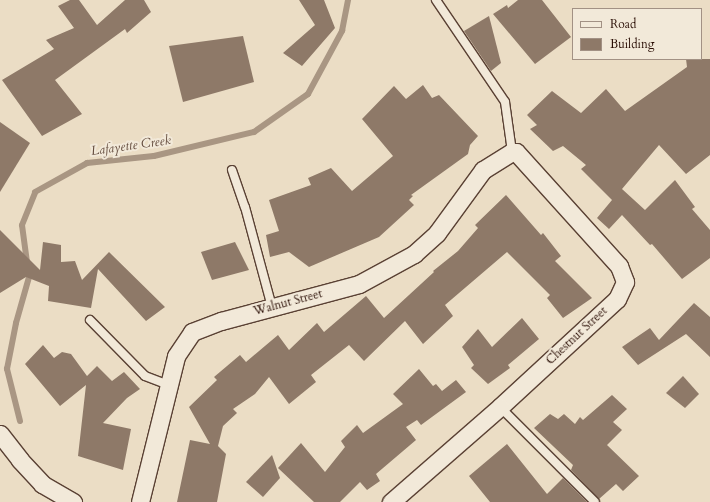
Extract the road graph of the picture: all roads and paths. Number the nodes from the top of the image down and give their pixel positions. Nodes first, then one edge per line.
1 (436, 0) edge
2 (512, 152) junction
3 (232, 170) dead end
4 (272, 307) junction
5 (90, 320) dead end
6 (170, 385) junction
7 (500, 407) junction
8 (0, 434) edge
9 (73, 502) edge
10 (140, 502) edge
11 (391, 502) edge
12 (595, 502) edge

1 - 2 lane
2 - 4 street, Walnut Street
2 - 7 street, Chestnut Street
3 - 4 lane
4 - 6 street, Walnut Street
5 - 6 lane
6 - 10 street, Walnut Street
7 - 11 street, Chestnut Street
7 - 12 lane
8 - 9 street

